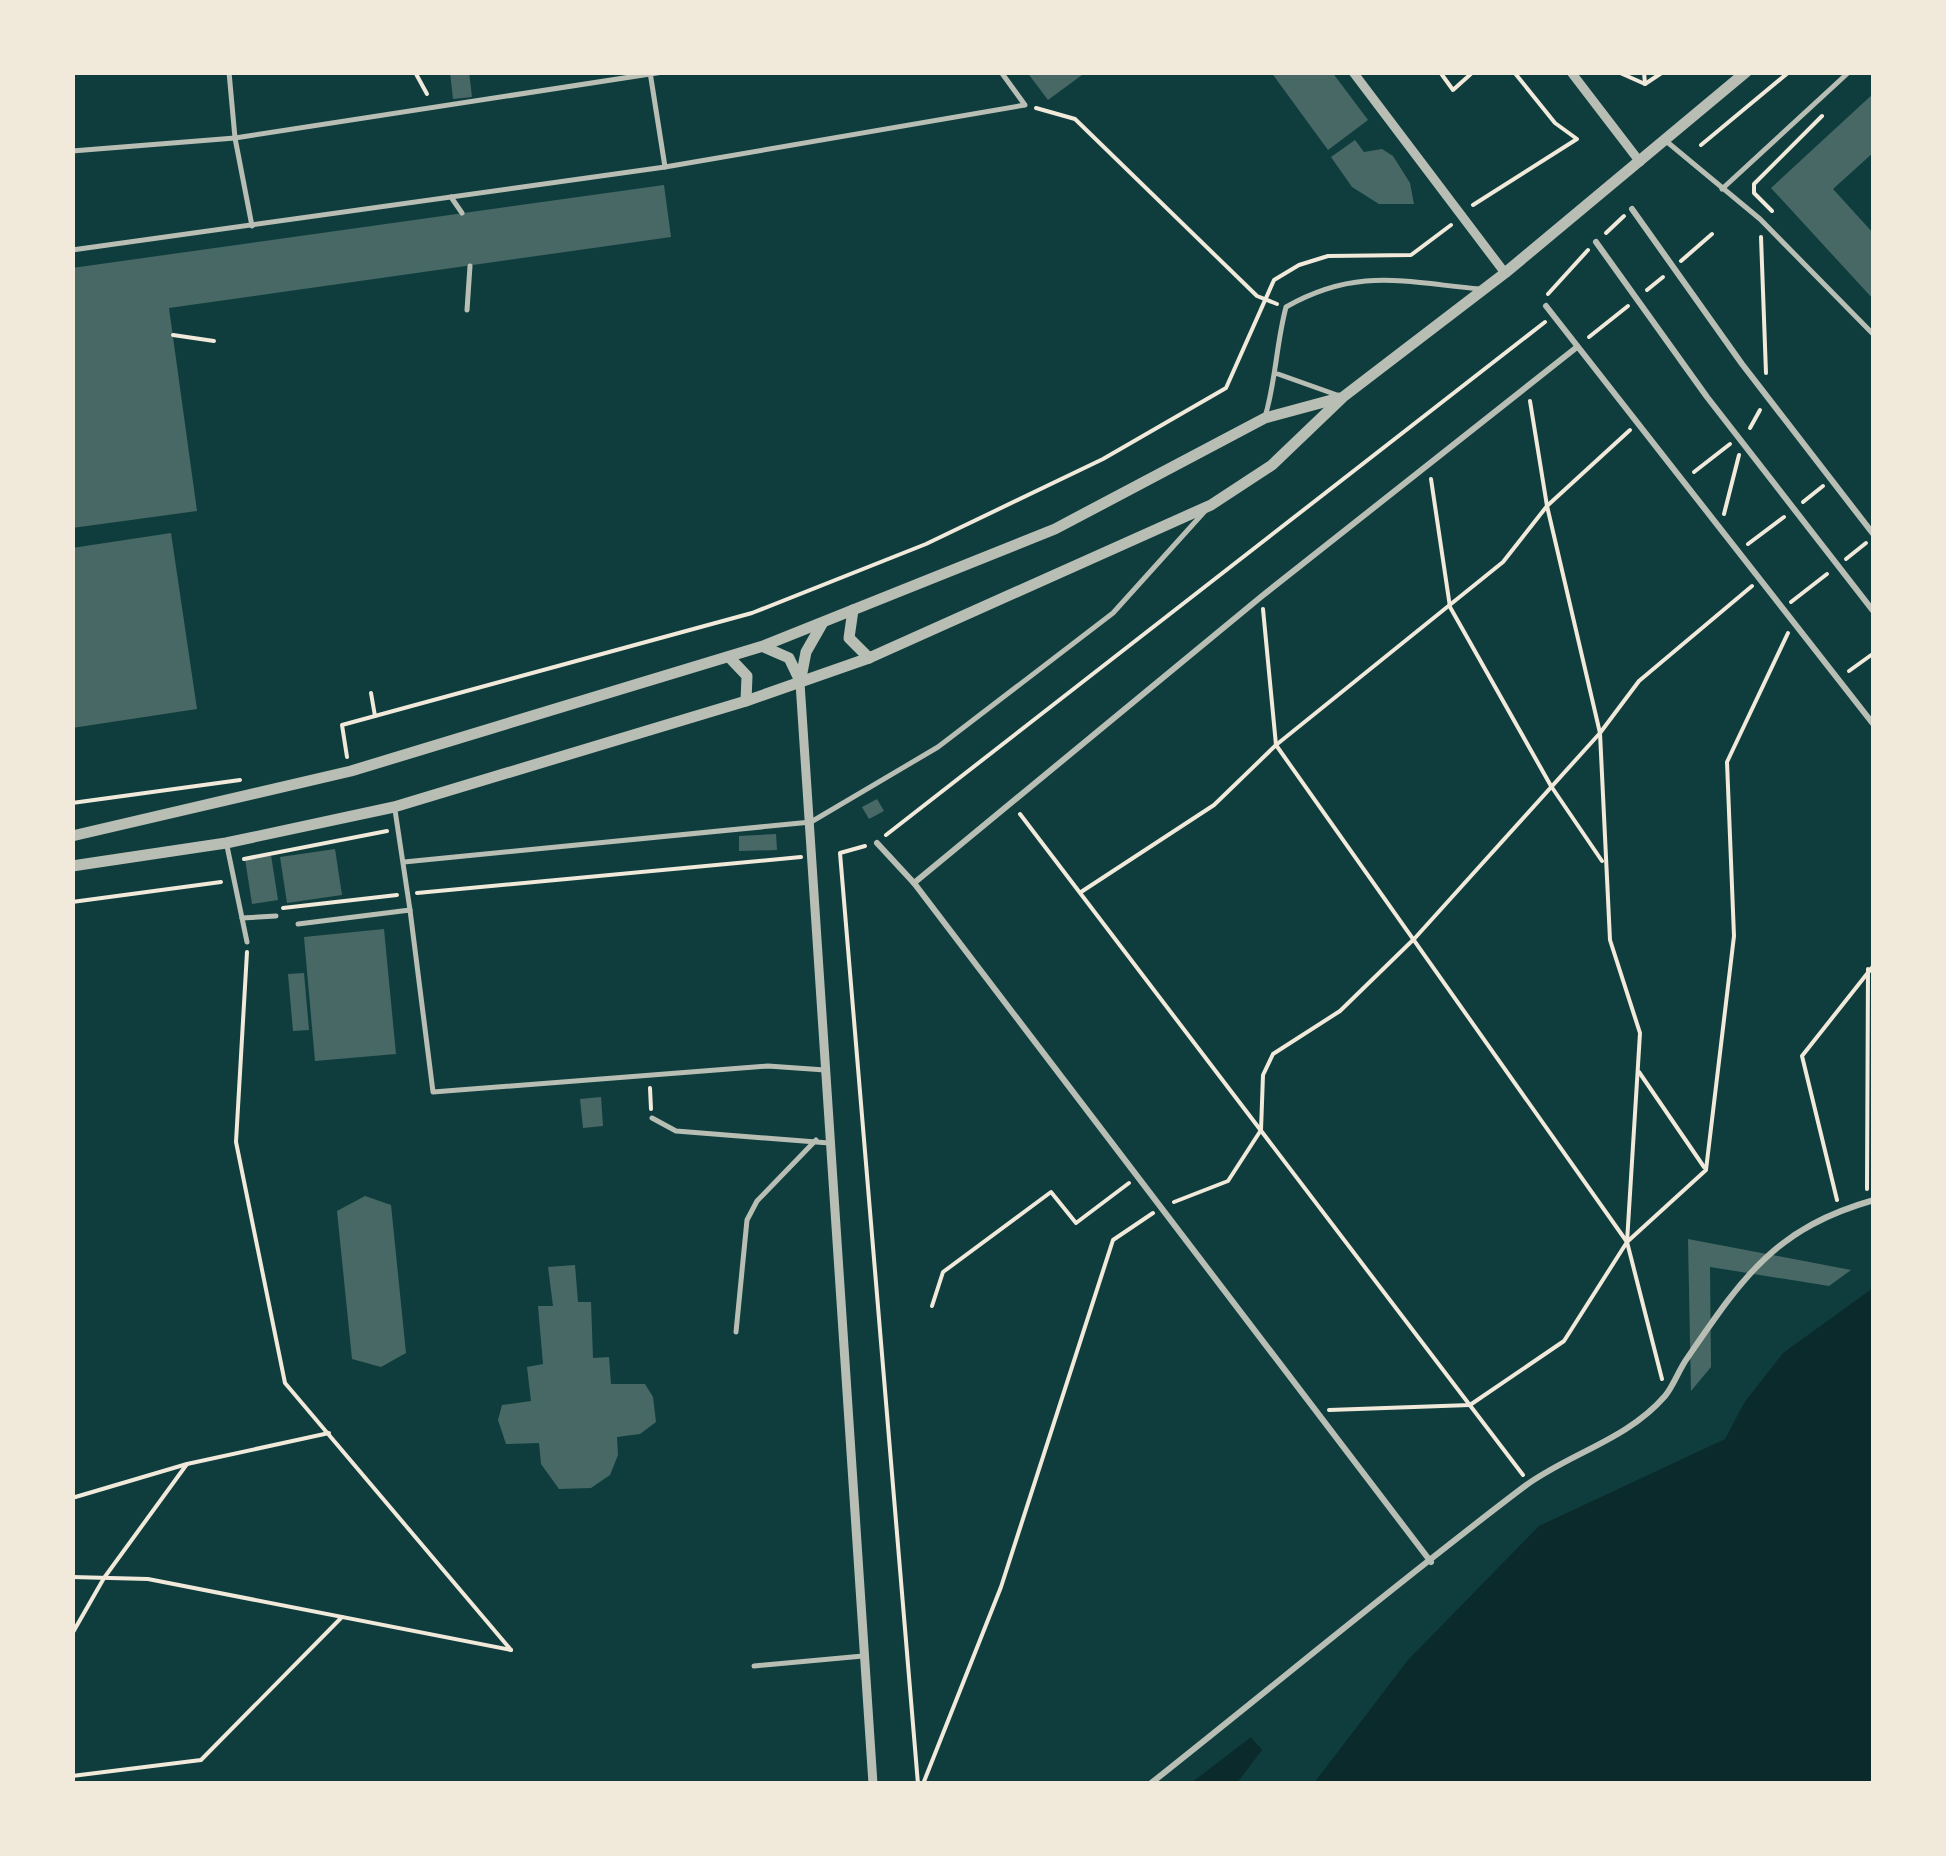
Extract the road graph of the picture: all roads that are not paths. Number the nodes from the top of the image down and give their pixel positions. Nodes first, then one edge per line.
1 (229, 72) edge
2 (663, 72) edge
3 (1001, 72) edge
4 (1353, 72) edge
5 (1572, 72) edge
6 (1746, 72) edge
7 (1849, 72) edge
8 (650, 74) edge
9 (235, 138) junction
10 (1666, 140) junction
11 (72, 151) edge
12 (1640, 162) junction
13 (665, 168) junction
14 (1722, 189) junction
15 (451, 197) junction
16 (1632, 209) road end
17 (462, 213) dead end
18 (252, 226) junction
19 (1596, 242) road end
20 (72, 250) edge
21 (470, 266) dead end
22 (1505, 273) junction
23 (1483, 289) junction
24 (1546, 306) road end
25 (466, 310) dead end
26 (1874, 336) edge
27 (1578, 347) junction
28 (1278, 374) junction
29 (1344, 397) junction
30 (1265, 418) junction
31 (1210, 506) junction
32 (1874, 535) edge
33 (853, 610) junction
34 (1874, 612) edge
35 (822, 624) junction
36 (763, 646) junction
37 (729, 658) junction
38 (868, 658) junction
39 (800, 683) junction
40 (746, 702) junction
41 (1874, 724) edge
42 (394, 806) junction
43 (810, 822) junction
44 (72, 836) edge
45 (226, 843) junction
46 (876, 843) road end
47 (404, 862) junction
48 (72, 866) edge
49 (914, 883) junction
50 (410, 910) junction
51 (276, 916) dead end
52 (242, 918) junction
53 (298, 924) dead end
54 (247, 942) road end
55 (826, 1070) junction
56 (652, 1118) road end
57 (816, 1140) junction
58 (830, 1143) junction
59 (1870, 1201) edge
60 (736, 1332) dead end
61 (1430, 1562) junction
62 (863, 1656) junction
63 (754, 1666) dead end
64 (873, 1784) edge
65 (1150, 1784) edge

1 - 9 lane
2 - 8 lane
3 - 13 lane
4 - 22 street
5 - 12 street
6 - 10 street
7 - 14 lane
8 - 9 lane
8 - 13 lane
9 - 11 lane
9 - 18 lane
10 - 12 street
10 - 14 lane
12 - 22 street
13 - 15 lane
14 - 26 lane
15 - 17 lane
15 - 18 lane
16 - 32 street
18 - 20 lane
19 - 34 street
21 - 25 lane
22 - 23 street
23 - 28 lane
23 - 29 street
24 - 27 street
27 - 41 street
27 - 49 street
28 - 29 lane
28 - 30 lane
29 - 30 street
29 - 31 street
30 - 33 street
31 - 38 street
31 - 43 lane
33 - 35 street
33 - 38 street
35 - 36 street
35 - 39 street
36 - 37 street
36 - 39 street
37 - 40 street
37 - 44 street
38 - 39 street
39 - 40 street
39 - 43 street
40 - 42 street
42 - 45 street
42 - 47 lane
43 - 47 lane
43 - 55 street
45 - 48 street
45 - 52 lane
46 - 49 street
47 - 50 lane
49 - 61 street
50 - 53 lane
50 - 55 lane
51 - 52 lane
52 - 54 lane
55 - 58 street
56 - 57 lane
57 - 58 lane
57 - 60 lane
58 - 62 street
59 - 61 street
61 - 65 street
62 - 63 lane
62 - 64 street

